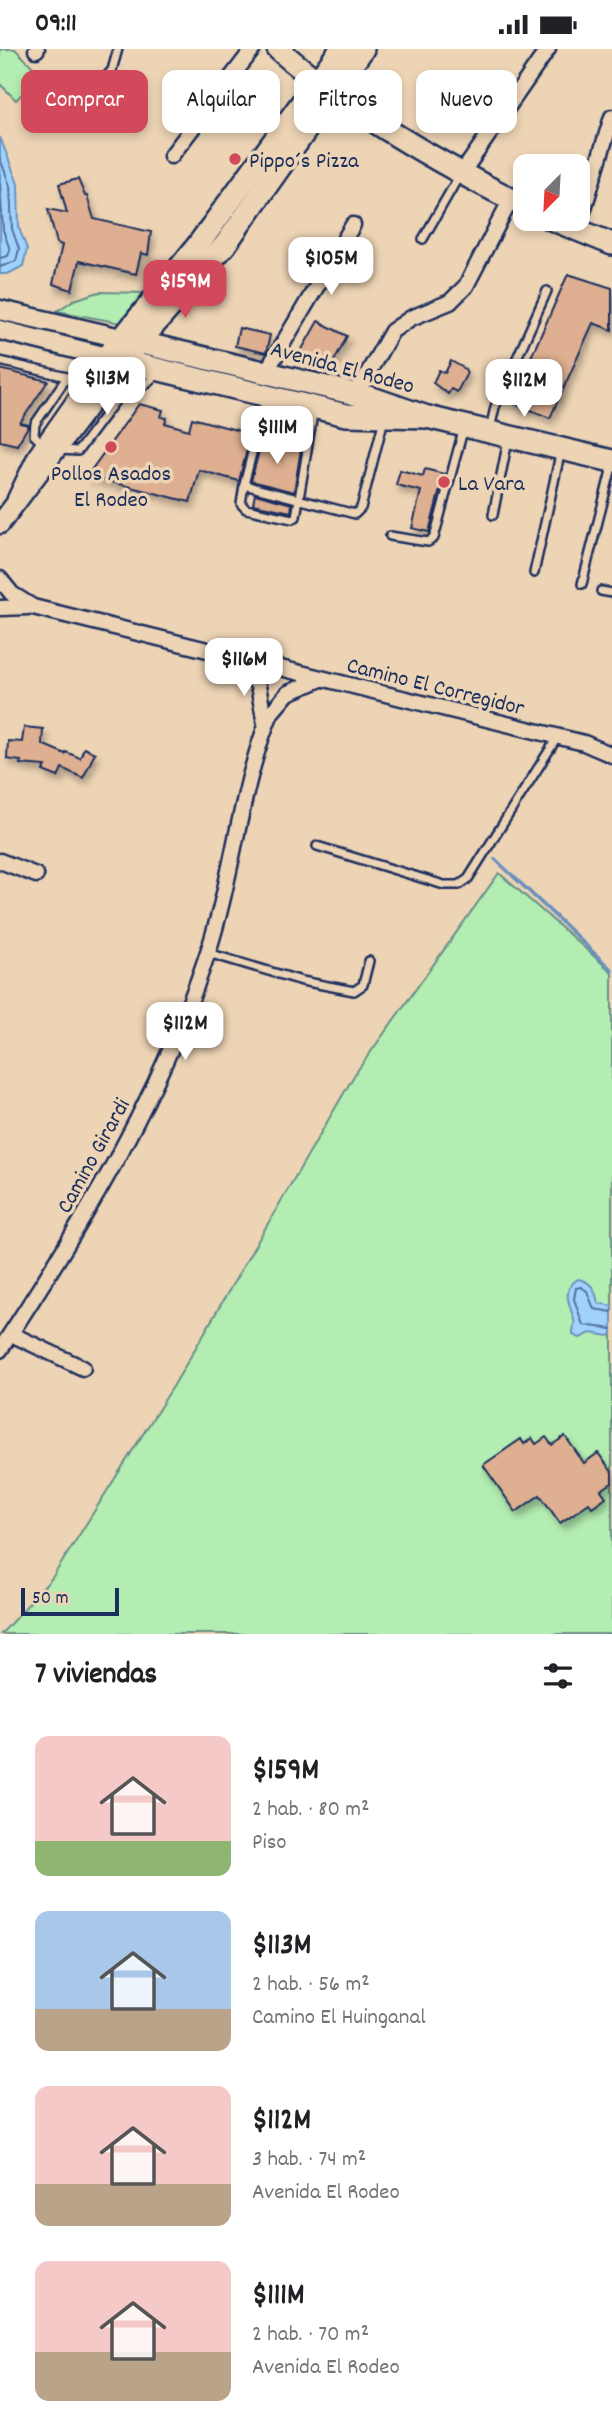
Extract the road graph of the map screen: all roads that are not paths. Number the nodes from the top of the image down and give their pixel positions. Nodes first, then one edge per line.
1 (118, 49) edge
2 (253, 49) edge
3 (278, 49) edge
4 (341, 49) edge
5 (363, 49) edge
6 (548, 49) edge
7 (112, 70) edge
8 (304, 70) edge
9 (332, 70) edge
10 (342, 70) edge
11 (612, 117) edge
12 (296, 133) edge
13 (398, 133) edge
14 (171, 156) dead end
15 (462, 173) junction
16 (590, 189) edge
17 (513, 200) edge
18 (513, 211) edge
19 (353, 225) dead end
20 (577, 231) edge
21 (423, 239) dead end
22 (612, 244) edge
23 (547, 291) dead end
24 (0, 310) edge
25 (0, 330) edge
26 (129, 340) junction
27 (115, 359) junction
28 (0, 361) edge
29 (162, 369) junction
30 (266, 372) junction
31 (266, 394) junction
32 (356, 394) junction
33 (101, 407) junction
34 (314, 407) junction
35 (427, 417) junction
36 (385, 418) junction
37 (464, 426) junction
38 (498, 435) junction
39 (52, 447) junction
40 (561, 449) junction
41 (612, 461) edge
42 (612, 467) edge
43 (244, 485) junction
44 (299, 499) junction
45 (493, 515) dead end
46 (0, 524) edge
47 (390, 535) dead end
48 (534, 573) dead end
49 (2, 582) edge
50 (582, 584) dead end
51 (601, 591) dead end
52 (612, 593) edge
53 (0, 607) edge
54 (33, 607) junction
55 (242, 660) junction
56 (321, 679) junction
57 (265, 728) junction
58 (557, 738) junction
59 (584, 743) junction
60 (612, 744) edge
61 (612, 755) edge
62 (317, 846) dead end
63 (0, 861) edge
64 (36, 875) dead end
65 (208, 953) junction
66 (369, 961) dead end
67 (10, 1334) junction
68 (0, 1350) edge
69 (83, 1368) dead end

1 - 7 lane
2 - 14 street
3 - 8 main road
4 - 9 main road
5 - 10 main road
6 - 15 street
11 - 16 street
12 - 26 main road
13 - 15 main road
15 - 17 main road
15 - 21 lane
18 - 32 street
19 - 30 street
20 - 22 main road
23 - 38 lane
24 - 26 street, Avenida El Rodeo
25 - 27 street, Avenida El Rodeo
26 - 27 main road
26 - 30 main road, Avenida El Rodeo
27 - 29 main road, Avenida El Rodeo
27 - 33 street
27 - 39 street
28 - 39 lane
29 - 31 main road, Avenida El Rodeo
29 - 33 lane
30 - 32 main road, Avenida El Rodeo
31 - 34 main road, Avenida El Rodeo
31 - 43 lane
32 - 35 main road, Avenida El Rodeo
33 - 39 street
34 - 36 main road, Avenida El Rodeo
34 - 44 lane
35 - 36 main road, Avenida El Rodeo
35 - 37 main road, Avenida El Rodeo
36 - 44 lane
37 - 38 main road, Avenida El Rodeo
37 - 47 lane
38 - 40 main road, Avenida El Rodeo
38 - 45 lane
39 - 46 street
40 - 41 main road, Avenida El Rodeo
40 - 48 lane
42 - 50 lane
43 - 44 lane
43 - 44 lane
49 - 53 street
49 - 54 street, Camino El Corregidor
51 - 52 lane
53 - 54 street, Camino El Corregidor
54 - 55 street, Camino El Corregidor
55 - 56 street, Camino El Corregidor
55 - 57 street, Camino Girardi
56 - 57 street, Camino Girardi
56 - 58 street, Camino El Corregidor
57 - 65 street, Camino Girardi
58 - 59 street, Camino El Corregidor
58 - 62 lane
59 - 60 street, Camino El Corregidor
59 - 61 street, Camino El Corregidor
63 - 64 street
65 - 66 lane
65 - 67 street, Camino Girardi
67 - 68 street, Camino Girardi
67 - 69 street

